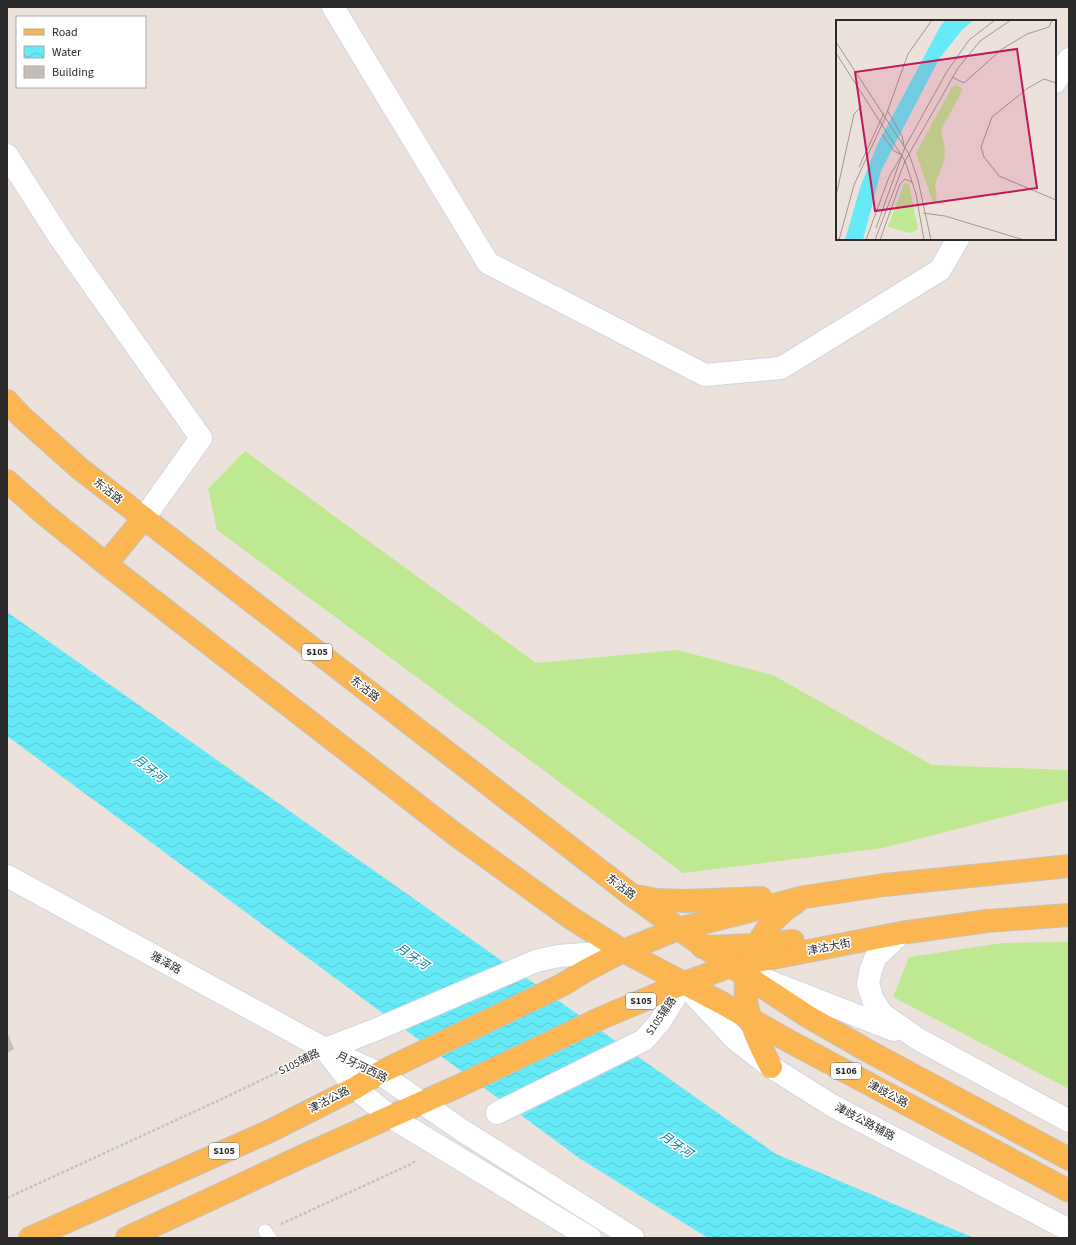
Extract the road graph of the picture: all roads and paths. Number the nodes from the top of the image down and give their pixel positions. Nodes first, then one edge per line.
1 (333, 7) edge
2 (1069, 59) edge
3 (1056, 80) edge
4 (7, 155) edge
5 (957, 240) edge
6 (7, 401) edge
7 (7, 481) edge
8 (144, 518) junction
9 (106, 564) junction
10 (1069, 866) edge
11 (7, 876) edge
12 (633, 896) junction
13 (805, 897) junction
14 (1069, 915) edge
15 (571, 918) junction
16 (678, 929) junction
17 (901, 933) junction
18 (645, 942) junction
19 (705, 948) junction
20 (623, 951) junction
21 (746, 964) junction
22 (684, 983) junction
23 (751, 1019) junction
24 (918, 1039) junction
25 (325, 1049) junction
26 (772, 1067) junction
27 (379, 1073) junction
28 (355, 1088) junction
29 (422, 1103) junction
30 (497, 1113) dead end
31 (391, 1117) junction
32 (1069, 1121) edge
33 (439, 1146) junction
34 (1069, 1159) edge
35 (1069, 1190) edge
36 (7, 1198) edge
37 (1069, 1230) edge
38 (268, 1234) edge
39 (30, 1238) edge
40 (128, 1238) edge
41 (590, 1238) edge
42 (633, 1238) edge

1 - 5 street
2 - 3 street
4 - 8 street
6 - 8 main road, 东沽路 / S105
7 - 9 main road
8 - 9 main road
8 - 12 main road, 东沽路 / S105
9 - 15 main road
10 - 13 main road
11 - 25 street, 雅泽路
12 - 13 main road
12 - 16 main road, 东沽路 / S105
13 - 16 main road
13 - 21 main road
14 - 17 main road, 津沽大街
15 - 18 main road
15 - 20 main road
16 - 18 main road
16 - 19 main road, 东沽路 / S105
17 - 21 main road, 津沽大街
17 - 24 street
18 - 19 main road
18 - 20 main road
19 - 21 main road, 东沽路 / S105
19 - 21 main road
20 - 22 main road, 津歧公路 / S106
20 - 25 street, S105辅路
20 - 27 main road, 津沽公路 / S105
21 - 22 main road, 津沽大街 / S105
21 - 23 main road
21 - 24 street
21 - 34 main road, S106
22 - 23 main road, 津歧公路 / S106
22 - 26 street, 津歧公路辅路
22 - 29 main road, 津沽大街 / S105
22 - 30 street, S105辅路
23 - 26 main road
23 - 35 main road, 津歧公路 / S106
24 - 32 street
25 - 27 street, 月牙河西路
25 - 28 street, 月牙河西路
25 - 36 path, S105辅路
26 - 37 street, 津歧公路辅路
27 - 28 main road, 津沽公路 / S105
27 - 29 street, 月牙河西路
28 - 31 street, 月牙河西路
28 - 39 main road, 津沽公路 / S105
29 - 31 main road
29 - 42 street, 月牙河西路
31 - 33 street, 月牙河西路
31 - 40 main road
33 - 38 path
33 - 41 street, 月牙河西路

